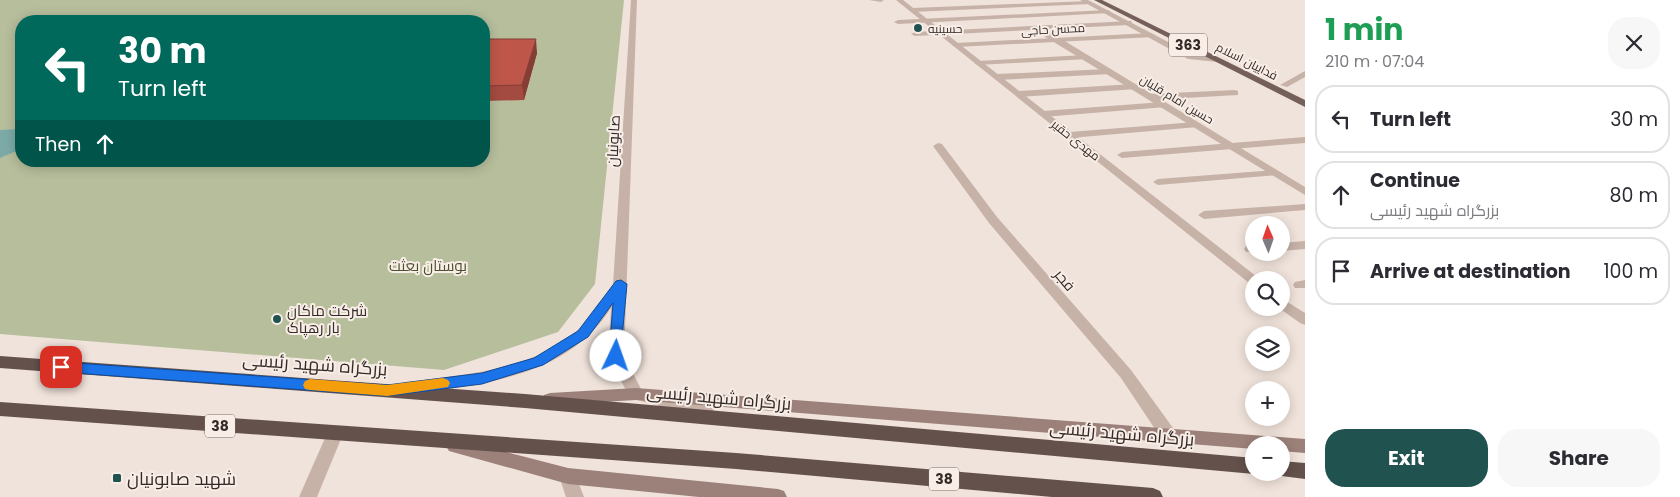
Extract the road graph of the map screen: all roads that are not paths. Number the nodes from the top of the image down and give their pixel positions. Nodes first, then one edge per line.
1 (634, 0) edge
2 (872, 0) edge
3 (881, 0) edge
4 (899, 0) edge
5 (1112, 0) edge
6 (1090, 1) edge
7 (912, 10) junction
8 (1108, 12) junction
9 (926, 21) junction
10 (898, 22) dead end
11 (1128, 23) junction
12 (1037, 28) junction
13 (941, 33) junction
14 (915, 34) dead end
15 (1151, 35) junction
16 (1057, 40) junction
17 (956, 45) junction
18 (1192, 47) junction
19 (1085, 57) junction
20 (1218, 60) junction
21 (978, 62) junction
22 (1108, 72) junction
23 (1304, 75) edge
24 (997, 77) junction
25 (1284, 85) junction
26 (1134, 87) junction
27 (1235, 93) dead end
28 (1018, 94) junction
29 (1305, 95) edge
30 (1150, 97) junction
31 (1305, 104) edge
32 (1163, 105) junction
33 (1043, 114) junction
34 (1195, 125) junction
35 (1070, 135) junction
36 (1305, 140) edge
37 (938, 146) dead end
38 (1230, 146) junction
39 (1122, 155) dead end
40 (1274, 173) junction
41 (1158, 182) dead end
42 (1305, 192) edge
43 (1305, 207) edge
44 (1204, 215) dead end
45 (1305, 245) edge
46 (1290, 246) edge
47 (1245, 273) edge
48 (621, 284) junction
49 (1290, 309) edge
50 (1305, 320) edge
51 (0, 362) edge
52 (387, 390) junction
53 (636, 394) junction
54 (525, 401) junction
55 (0, 409) edge
56 (734, 420) junction
57 (1167, 433) junction
58 (335, 434) junction
59 (441, 442) junction
60 (1305, 446) edge
61 (1245, 465) edge
62 (1290, 470) edge
63 (1305, 471) edge
64 (568, 476) junction
65 (717, 494) edge
66 (308, 497) edge
67 (575, 497) edge
68 (778, 497) edge
69 (1153, 497) edge

1 - 48 street, صابونیان
2 - 3 street
4 - 7 street, مهدی حقیر
5 - 18 main road
5 - 25 main road
6 - 7 street
6 - 8 street
6 - 18 main road, فداییان اسلام / 363
7 - 9 street, مهدی حقیر
8 - 9 street
8 - 11 street
9 - 10 street
9 - 13 street, مهدی حقیر
11 - 12 street
11 - 15 street
12 - 13 street
12 - 16 street, حسین امام قلیان
13 - 14 street
13 - 17 street, مهدی حقیر
15 - 16 street, محسن حاجی
15 - 20 street
16 - 17 street, محسن حاجی
16 - 19 street, حسین امام قلیان
17 - 21 street, مهدی حقیر
18 - 20 main road, فداییان اسلام / 363
19 - 21 street
19 - 22 street, حسین امام قلیان
20 - 31 main road, فداییان اسلام / 363
21 - 24 street, مهدی حقیر
22 - 24 street
22 - 26 street, حسین امام قلیان
23 - 25 street
24 - 28 street, مهدی حقیر
25 - 29 main road
26 - 28 street
26 - 30 street, حسین امام قلیان
27 - 30 street
28 - 33 street, مهدی حقیر
30 - 32 street, حسین امام قلیان
32 - 33 street
32 - 34 street, حسین امام قلیان
33 - 35 street, مهدی حقیر
34 - 35 street
34 - 38 street, حسین امام قلیان
35 - 47 street, مهدی حقیر
36 - 38 street
37 - 57 street, فجر
38 - 39 street
38 - 40 street, حسین امام قلیان
40 - 41 street
40 - 42 street, حسین امام قلیان
43 - 44 street
45 - 46 street
48 - 52 street
48 - 53 street, صابونیان
49 - 50 street
51 - 52 highway, بزرگراه شهید رئیسی
52 - 54 highway, بزرگراه شهید رئیسی
53 - 54 main road
53 - 56 street
53 - 57 main road
54 - 56 highway, بزرگراه شهید رئیسی
55 - 58 highway, 38
56 - 61 highway, بزرگراه شهید رئیسی
57 - 60 main road
58 - 59 highway, 38
58 - 66 street
59 - 64 main road
59 - 69 highway, 38
62 - 63 highway
64 - 65 main road
64 - 67 street
65 - 68 main road

